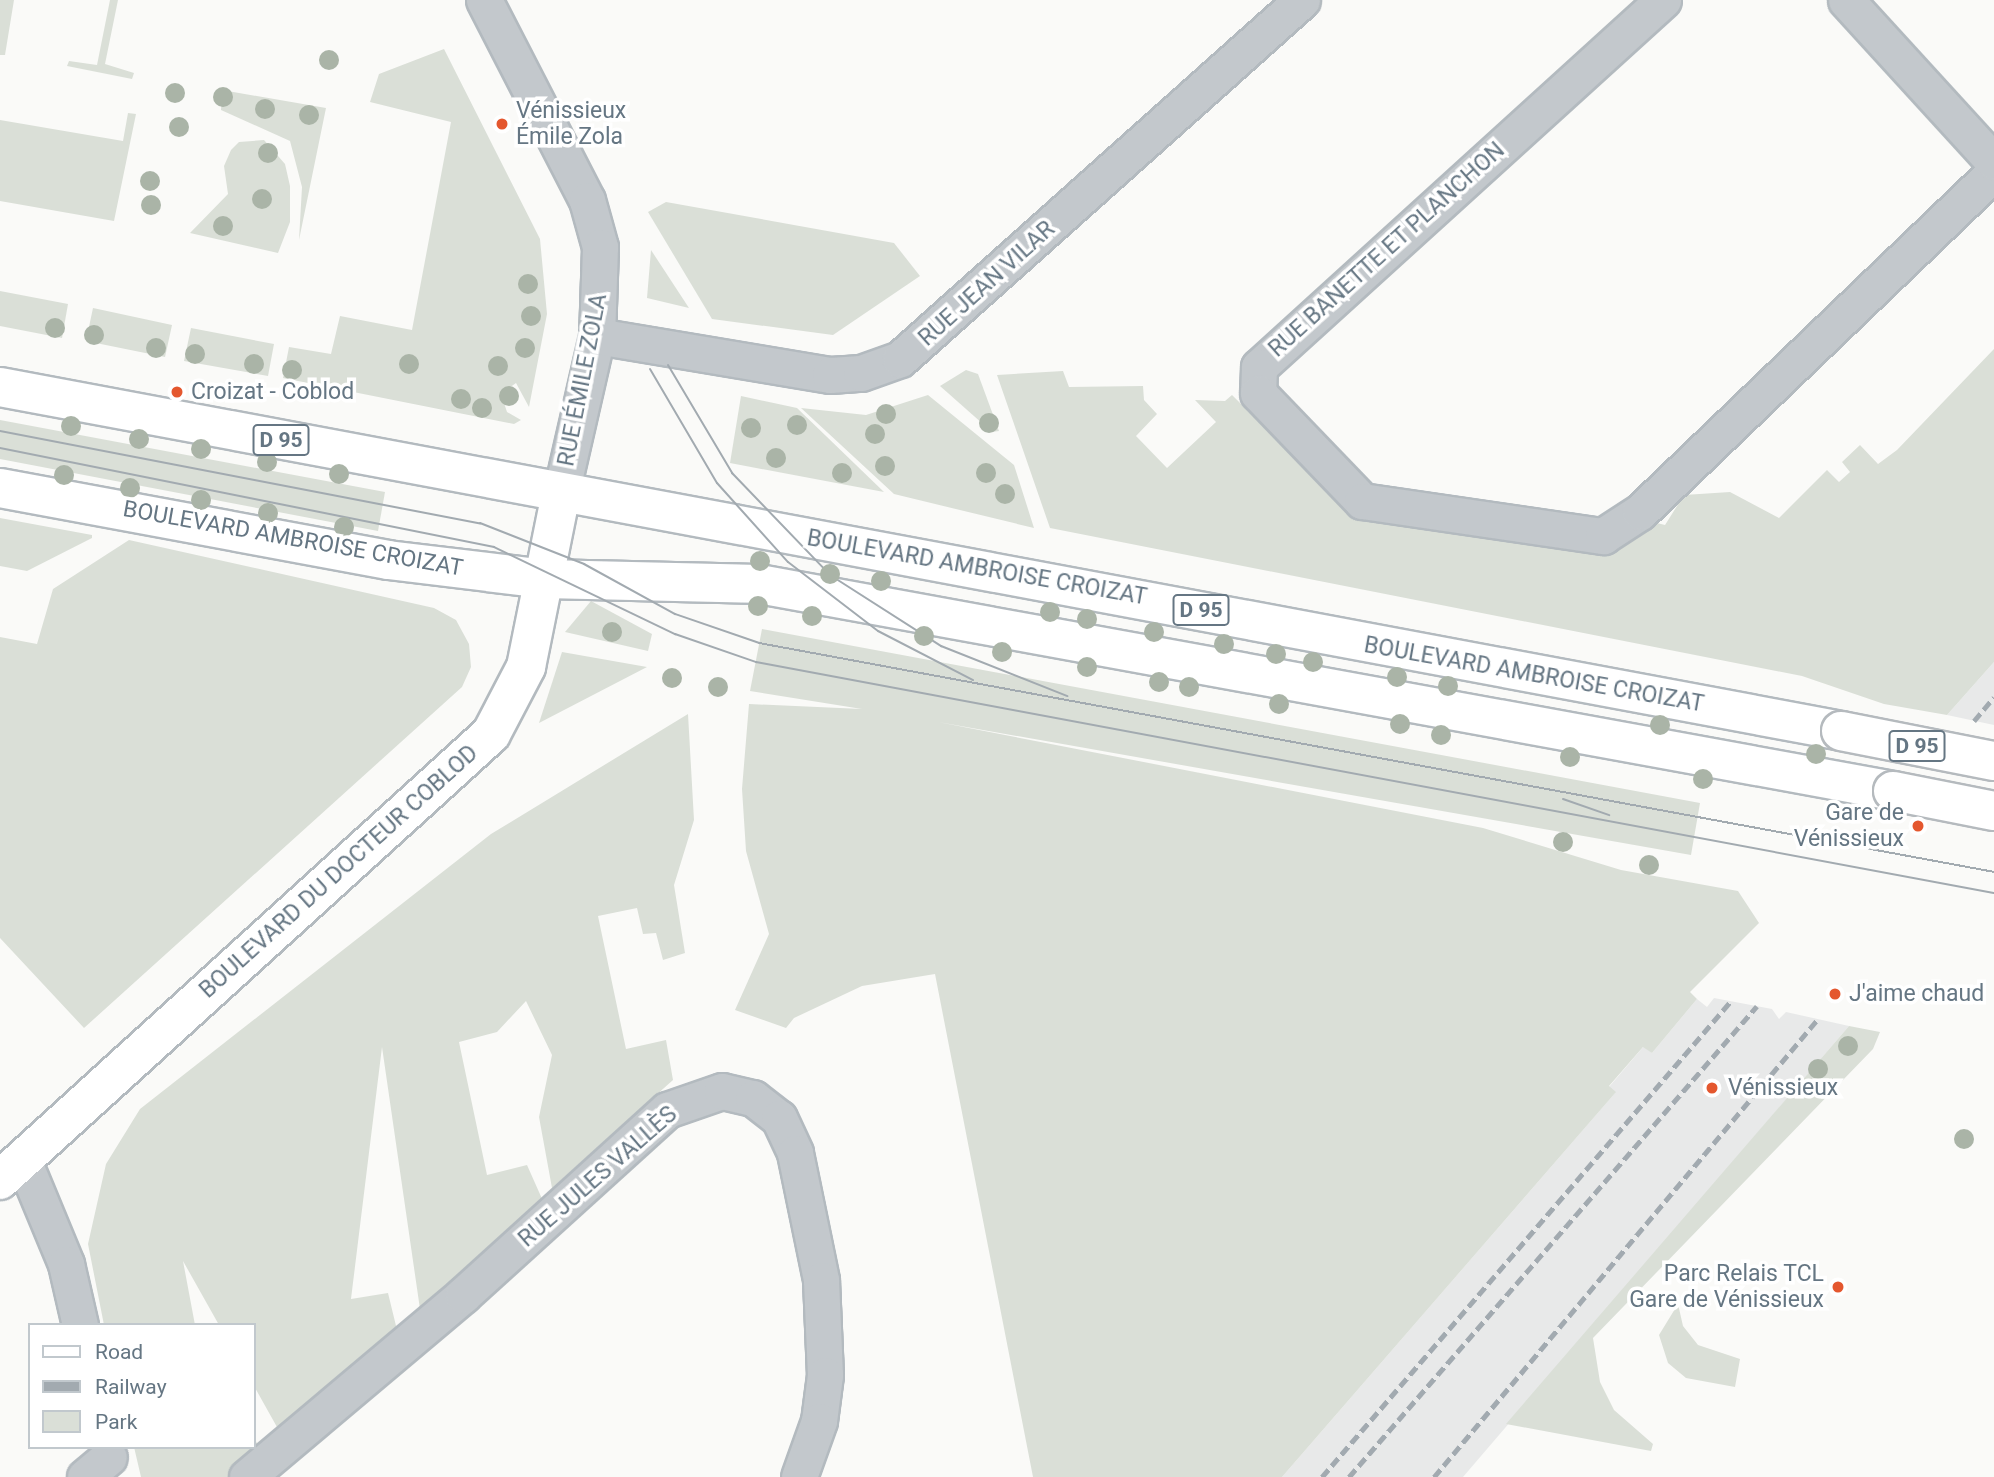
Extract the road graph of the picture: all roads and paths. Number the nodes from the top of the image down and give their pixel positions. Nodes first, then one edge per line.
1 (484, 0) edge
2 (1302, 0) edge
3 (1663, 0) edge
4 (1846, 0) edge
5 (1994, 162) edge
6 (1994, 173) edge
7 (597, 336) junction
8 (0, 387) edge
9 (0, 488) edge
10 (561, 493) junction
11 (544, 579) junction
12 (1994, 761) edge
13 (1994, 811) edge
14 (11, 1170) edge
15 (80, 1323) edge
16 (247, 1477) edge
17 (799, 1477) edge

1 - 7 street, RUE ÉMILE ZOLA
2 - 7 street, RUE JEAN VILAR
3 - 6 street, RUE BANETTE ET PLANCHON
4 - 5 street
7 - 10 street, RUE ÉMILE ZOLA
8 - 10 main road, BOULEVARD AMBROISE CROIZAT / D 95
9 - 11 main road, BOULEVARD AMBROISE CROIZAT / D 95
10 - 11 main road, BOULEVARD DU DOCTEUR COBLOD
10 - 12 main road, BOULEVARD AMBROISE CROIZAT / D 95, bridge
11 - 13 main road, BOULEVARD AMBROISE CROIZAT / D 95, bridge
11 - 14 main road, BOULEVARD DU DOCTEUR COBLOD
14 - 15 street
16 - 17 street, RUE JULES VALLÈS

